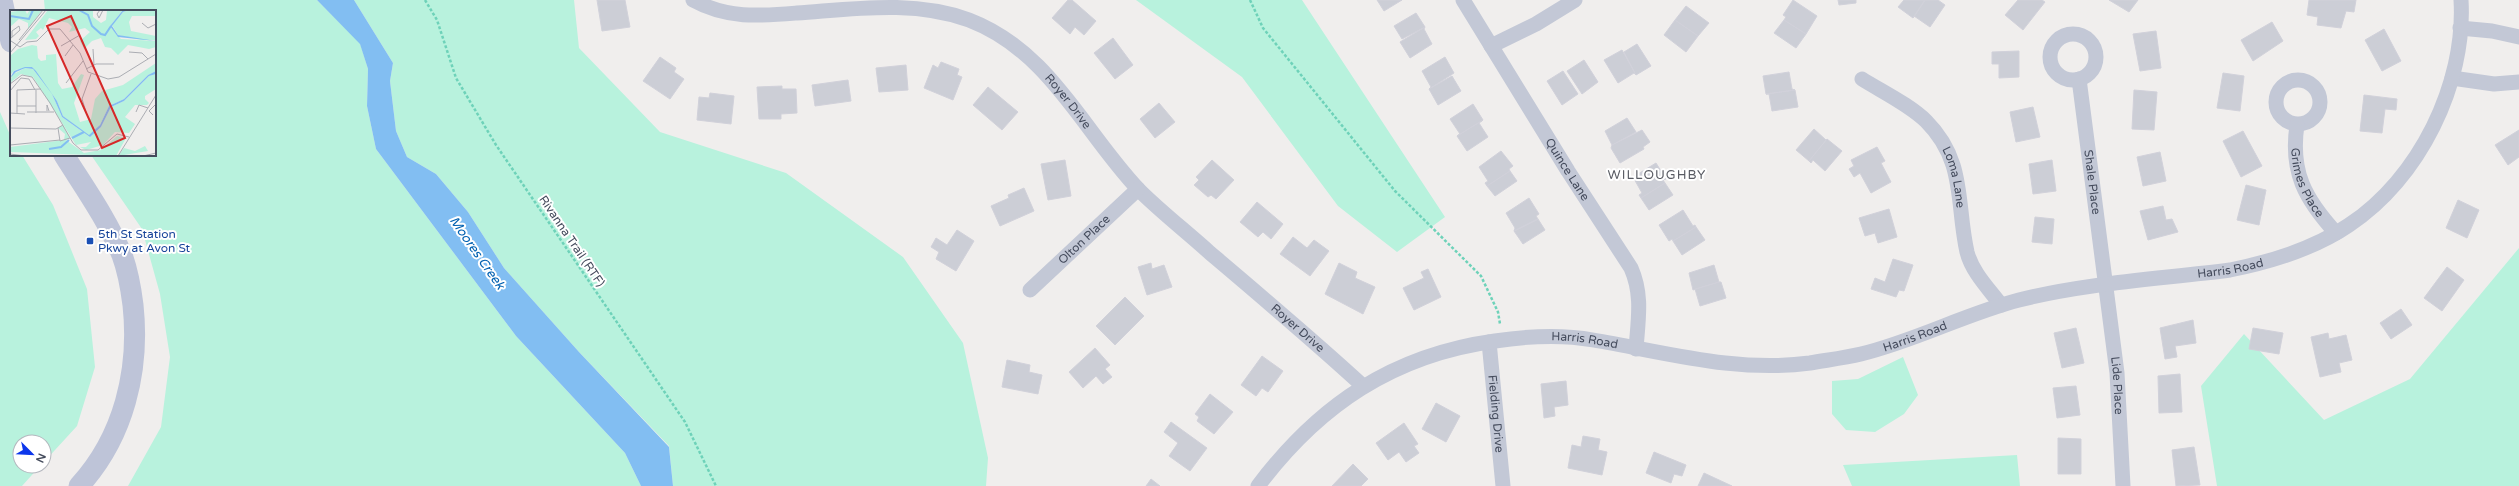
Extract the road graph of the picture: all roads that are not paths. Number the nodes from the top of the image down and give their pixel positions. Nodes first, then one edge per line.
1 (2, 0) edge
2 (693, 0) edge
3 (1463, 0) edge
4 (1575, 0) edge
5 (2461, 0) edge
6 (2460, 28) junction
7 (10, 37) edge
8 (2519, 37) edge
9 (1491, 46) junction
10 (2452, 78) junction
11 (1862, 79) dead end
12 (2079, 79) dead end
13 (2519, 82) edge
14 (2297, 125) dead end
15 (65, 156) edge
16 (1138, 189) junction
17 (2336, 233) junction
18 (2107, 285) junction
19 (1030, 290) dead end
20 (2001, 305) junction
21 (1496, 341) junction
22 (1636, 349) junction
23 (1363, 386) junction
24 (79, 486) edge
25 (1258, 486) edge
26 (1503, 486) edge
27 (2123, 486) edge

1 - 7 street
2 - 16 street, Royer Drive
3 - 9 street, Quince Lane
4 - 9 street
5 - 6 street, Harris Road
6 - 8 street
6 - 10 street, Harris Road
9 - 22 street, Quince Lane
10 - 13 street
10 - 17 street, Harris Road
11 - 20 street, Loma Lane
12 - 18 street, Shale Place
14 - 17 street, Grimes Place
15 - 24 street
16 - 19 street, Olton Place
16 - 23 street, Royer Drive
17 - 18 street, Harris Road
18 - 20 street, Harris Road
18 - 27 street, Lide Place
20 - 22 street, Harris Road
21 - 22 street, Harris Road
21 - 23 street, Harris Road
21 - 26 street, Fielding Drive
23 - 25 street, Harris Road

